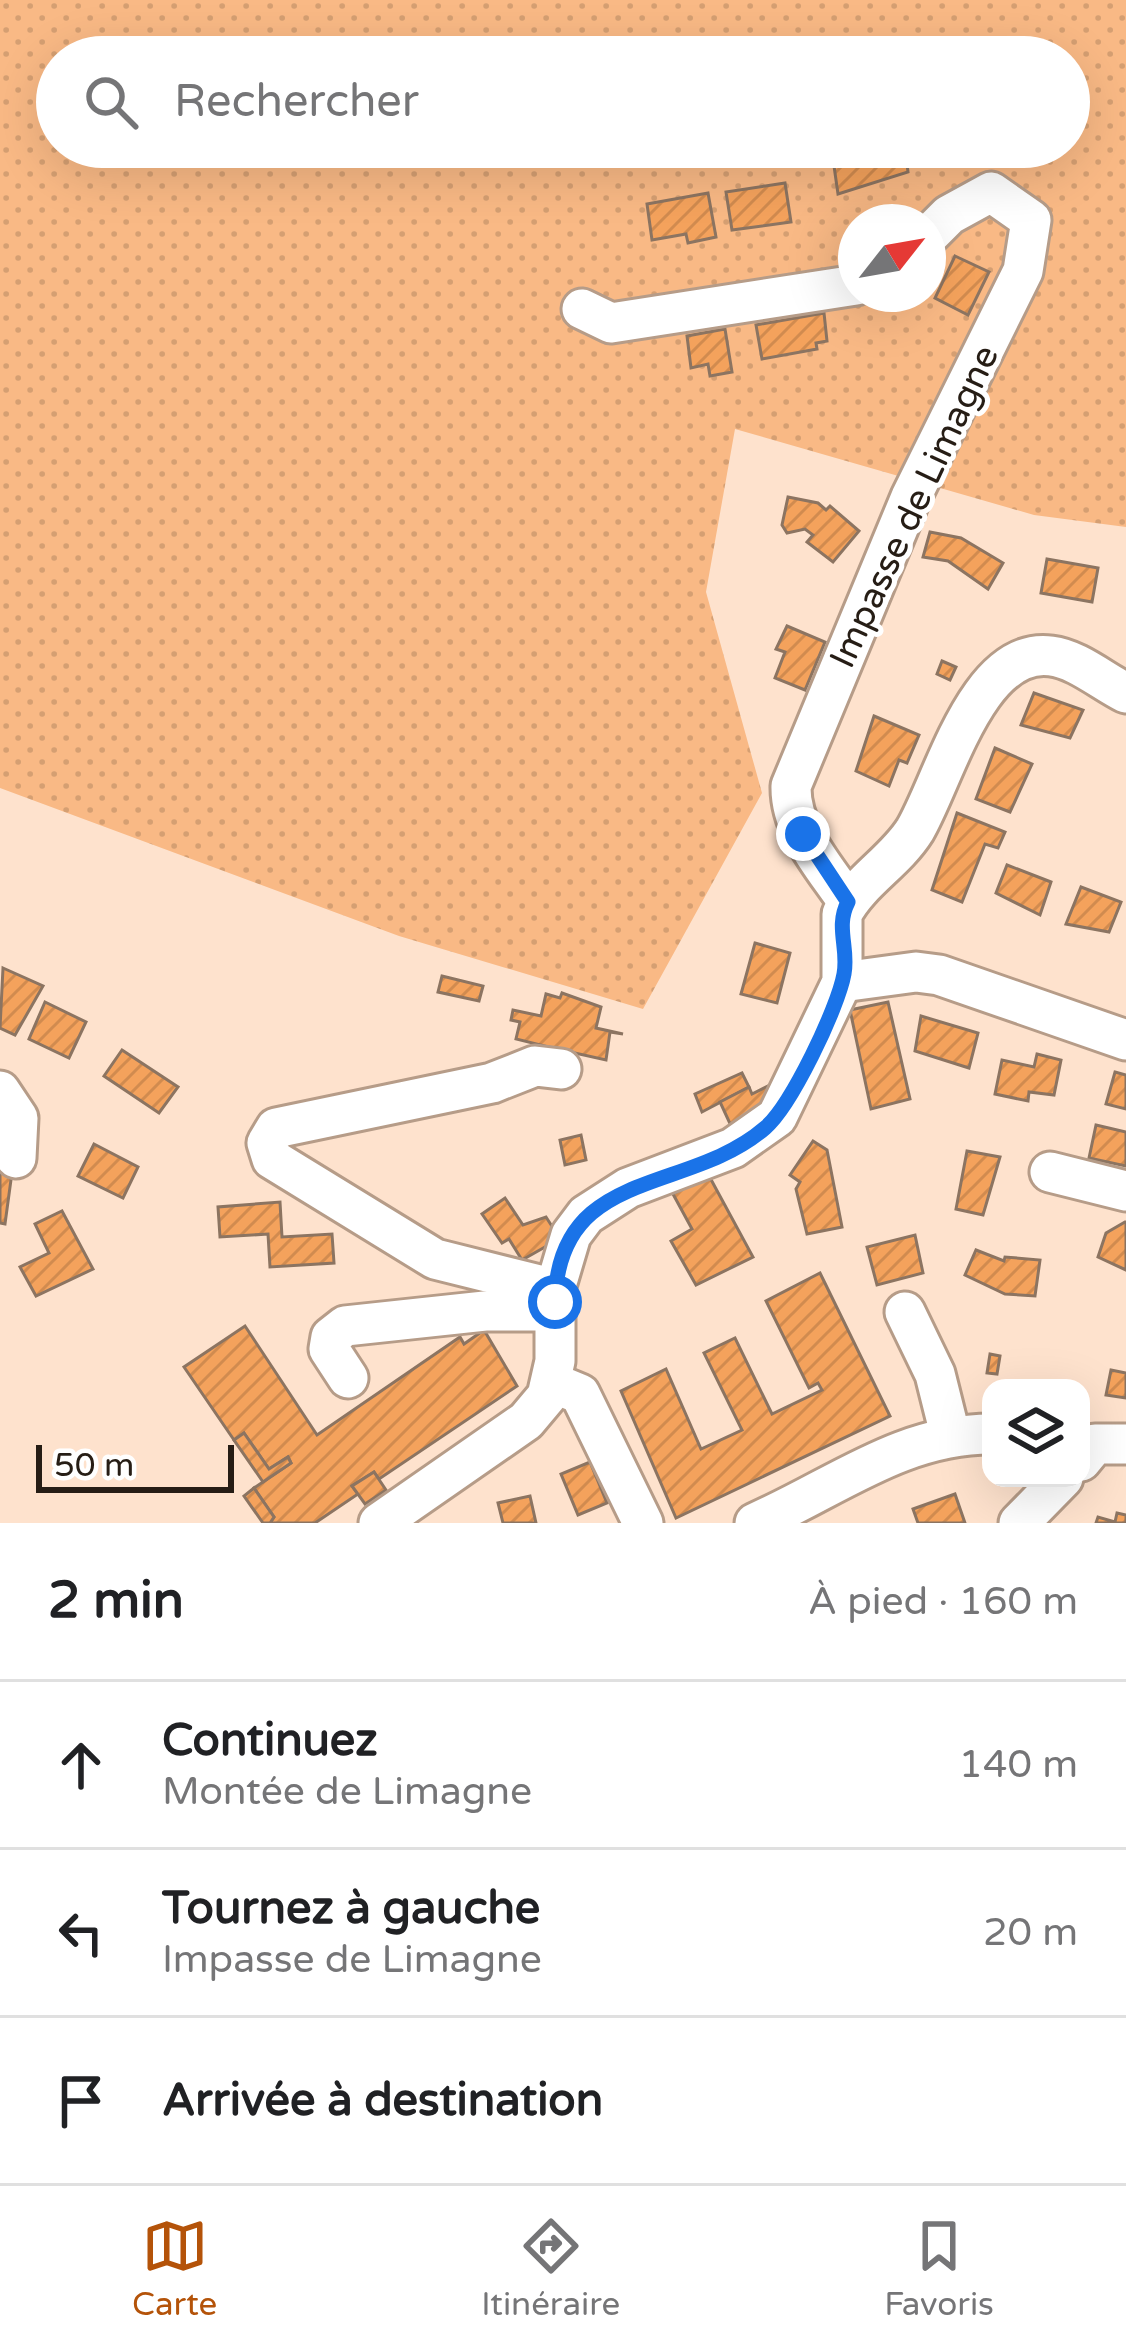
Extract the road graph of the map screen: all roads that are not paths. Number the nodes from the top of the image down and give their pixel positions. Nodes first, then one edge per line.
1 (946, 218) edge
2 (838, 288) edge
3 (582, 310) dead end
4 (1126, 693) edge
5 (848, 902) junction
6 (842, 982) junction
7 (1126, 1040) edge
8 (561, 1070) dead end
9 (9, 1104) edge
10 (16, 1158) dead end
11 (1050, 1172) dead end
12 (1126, 1191) edge
13 (555, 1300) junction
14 (905, 1312) dead end
15 (348, 1378) dead end
16 (551, 1382) junction
17 (950, 1434) junction
18 (982, 1434) edge
19 (1054, 1487) edge
20 (379, 1523) edge
21 (643, 1523) edge
22 (755, 1523) edge
23 (1019, 1523) edge

1 - 5 street, Impasse de Limagne
2 - 3 street
4 - 5 street
5 - 6 street
6 - 7 street
6 - 13 street
8 - 13 street
9 - 10 street
11 - 12 street
13 - 15 street
13 - 16 street
14 - 17 street
16 - 20 street
16 - 21 street
17 - 18 street
17 - 22 street
19 - 23 street

